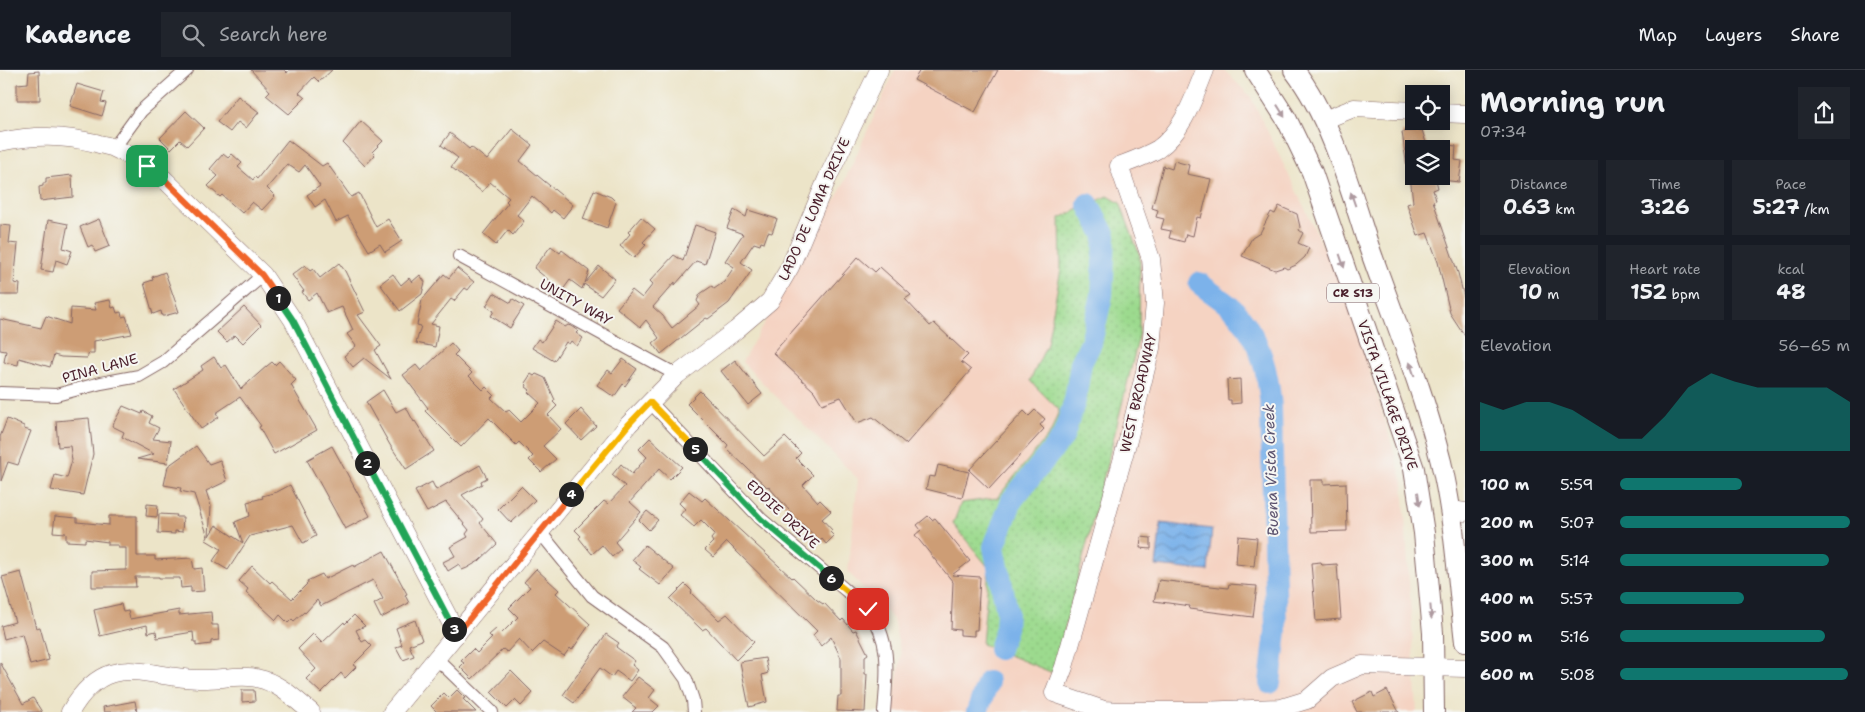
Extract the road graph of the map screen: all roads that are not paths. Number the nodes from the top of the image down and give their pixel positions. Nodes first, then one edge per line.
1 (187, 70) edge
2 (879, 70) edge
3 (1204, 70) edge
4 (1255, 70) edge
5 (1294, 70) edge
6 (1405, 111) edge
7 (1450, 113) edge
8 (1465, 114) edge
9 (1324, 120) junction
10 (0, 142) edge
11 (114, 148) junction
12 (460, 256) dead end
13 (262, 275) junction
14 (678, 375) junction
15 (0, 393) edge
16 (650, 402) junction
17 (1458, 511) edge
18 (540, 532) junction
19 (457, 634) junction
20 (1465, 642) edge
21 (437, 659) junction
22 (1433, 667) junction
23 (1465, 668) edge
24 (70, 712) edge
25 (311, 712) edge
26 (392, 712) edge
27 (492, 712) edge
28 (694, 712) edge
29 (884, 712) edge
30 (1199, 712) edge
31 (1434, 712) edge

1 - 11 street
2 - 14 street, LADO DE LOMA DRIVE
3 - 30 street, WEST BROADWAY
4 -> 22 main road, VISTA VILLAGE DRIVE / CR S13
5 - 9 main road, VISTA VILLAGE DRIVE / CR S13
6 - 9 street
7 - 8 street
17 -> 9 main road, VISTA VILLAGE DRIVE / CR S13
10 - 11 street
11 - 13 street
12 - 14 street, UNITY WAY
13 - 15 street, PINA LANE
13 - 19 street
14 - 16 street, LADO DE LOMA DRIVE
16 - 18 street, LADO DE LOMA DRIVE
16 - 29 street, EDDIE DRIVE
17 - 20 main road, VISTA VILLAGE DRIVE / CR S13
18 - 19 street, LADO DE LOMA DRIVE
18 - 28 street
19 - 21 street, LADO DE LOMA DRIVE
21 - 26 street, LADO DE LOMA DRIVE
21 - 27 street
22 - 23 street
22 - 30 street
22 - 31 main road, VISTA VILLAGE DRIVE / CR S13
24 - 25 street

